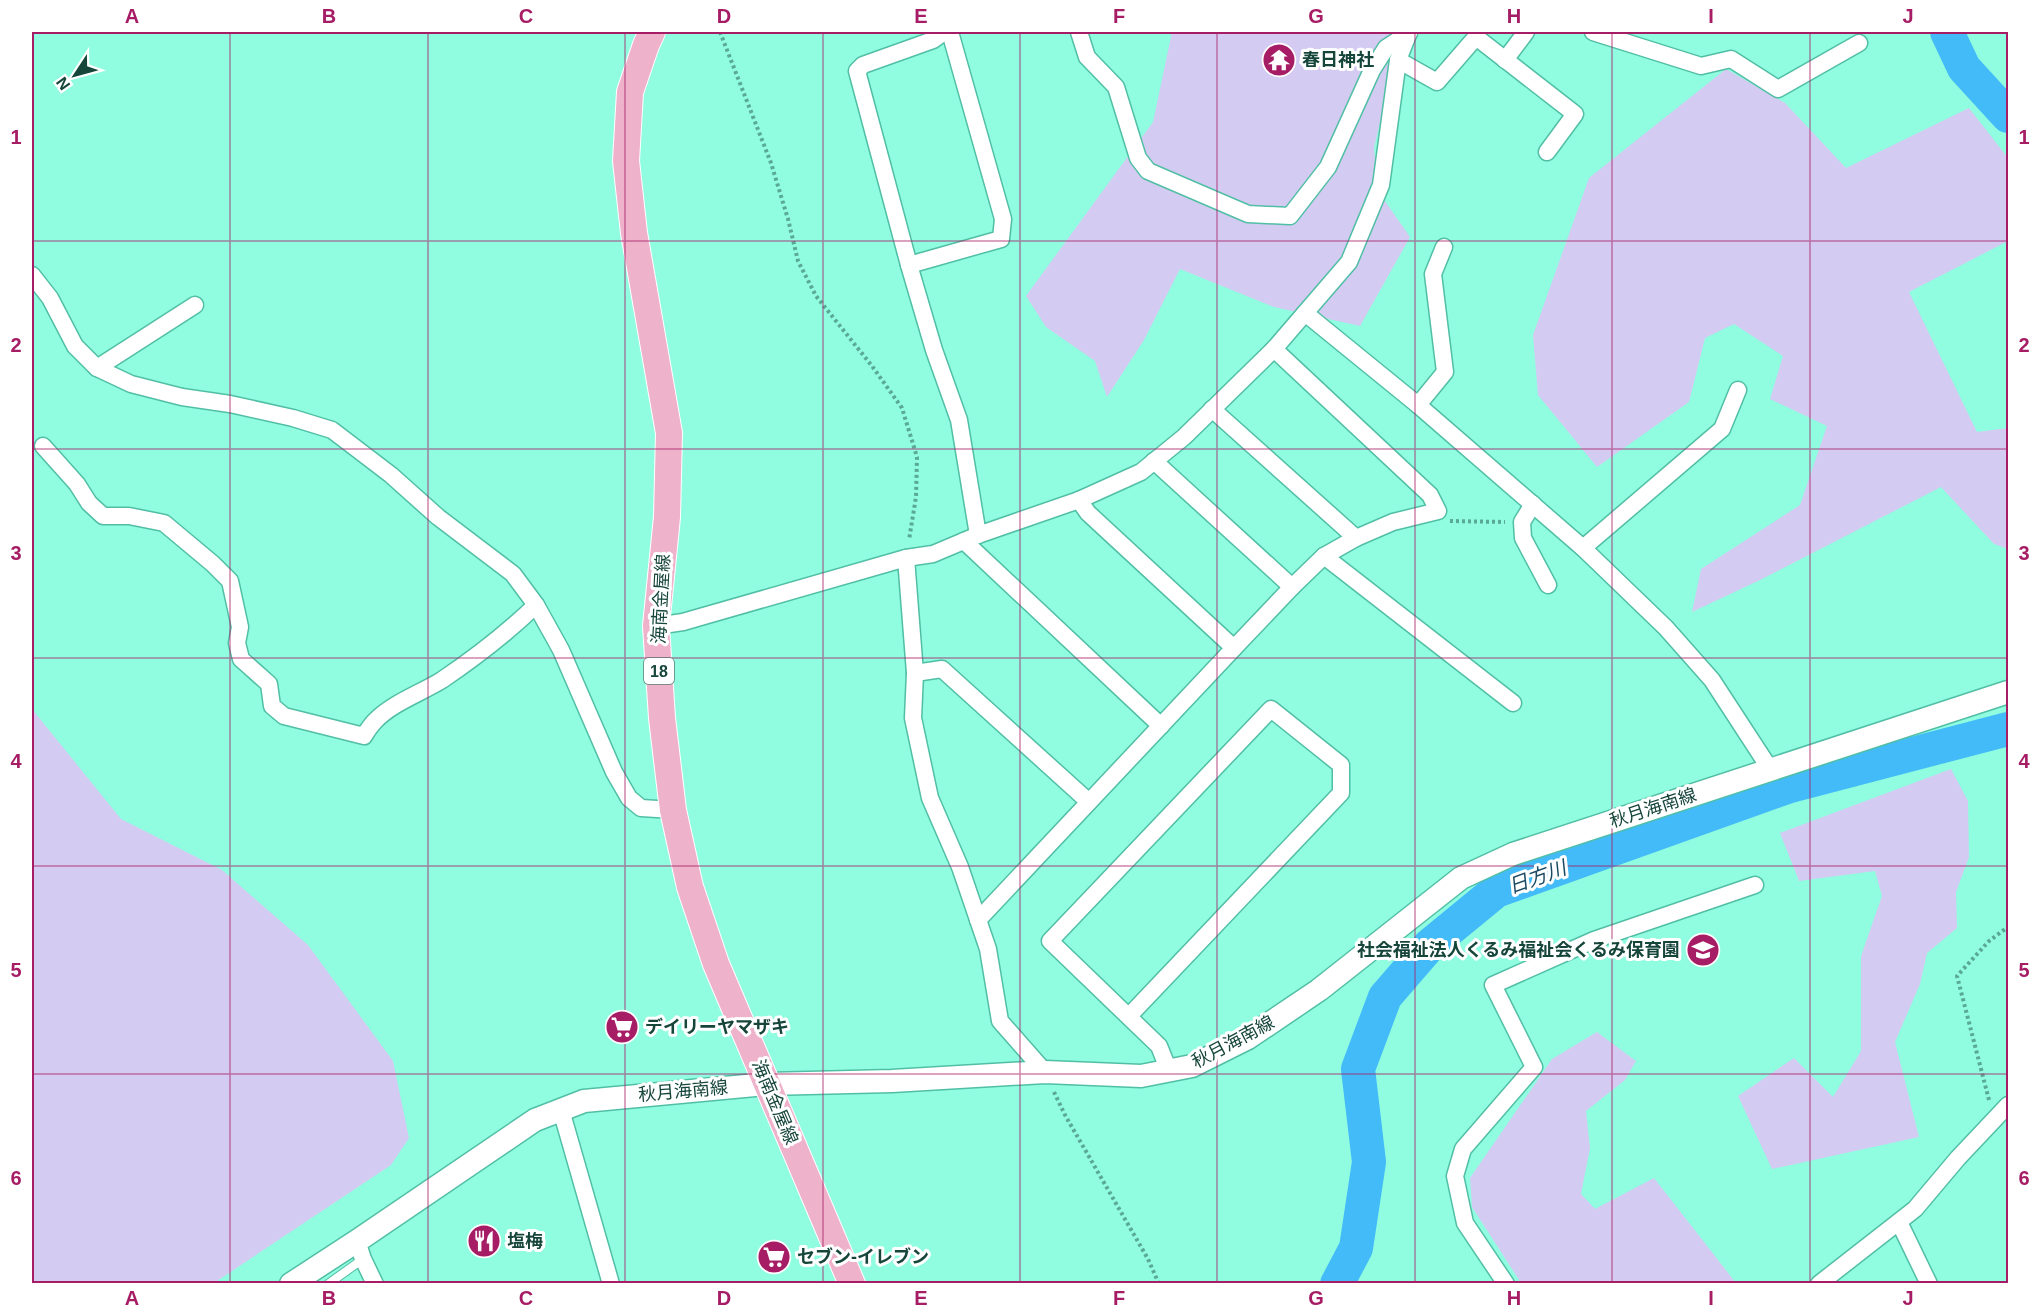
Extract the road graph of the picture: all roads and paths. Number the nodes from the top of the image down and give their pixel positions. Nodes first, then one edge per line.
1 (652, 32) edge
2 (720, 32) edge
3 (944, 32) edge
4 (950, 32) edge
5 (1079, 32) edge
6 (1409, 32) edge
7 (1526, 32) edge
8 (1593, 32) edge
9 (1859, 43) dead end
10 (1398, 60) junction
11 (1505, 60) junction
12 (1547, 152) dead end
13 (1444, 248) dead end
14 (909, 265) junction
15 (32, 275) edge
16 (195, 305) dead end
17 (1305, 313) junction
18 (1274, 349) junction
19 (97, 368) junction
20 (1738, 390) dead end
21 (1418, 405) junction
22 (1212, 410) junction
23 (43, 446) dead end
24 (1154, 461) junction
25 (1079, 501) junction
26 (1533, 504) junction
27 (1438, 511) junction
28 (1522, 522) junction
29 (1356, 537) junction
30 (971, 538) junction
31 (1583, 548) junction
32 (1324, 556) junction
33 (906, 558) junction
34 (1548, 585) dead end
35 (1292, 587) junction
36 (536, 605) junction
37 (656, 626) junction
38 (1234, 648) junction
39 (915, 673) junction
40 (2008, 692) edge
41 (1513, 703) dead end
42 (1161, 726) junction
43 (1770, 769) junction
44 (1089, 802) junction
45 (673, 810) junction
46 (1755, 885) dead end
47 (978, 920) junction
48 (2008, 927) edge
49 (1129, 1016) junction
50 (1169, 1071) junction
51 (1045, 1072) junction
52 (767, 1084) junction
53 (2008, 1105) edge
54 (561, 1110) junction
55 (1994, 1121) junction
56 (1899, 1222) junction
57 (360, 1250) junction
58 (291, 1284) edge
59 (328, 1284) edge
60 (375, 1284) edge
61 (611, 1284) edge
62 (852, 1284) edge
63 (1159, 1284) edge
64 (1506, 1284) edge
65 (1819, 1284) edge
66 (1929, 1284) edge

1 - 37 main road, 海南金屋線 / 18
2 - 33 path
3 - 14 street
4 - 14 street
5 - 6 street
6 - 10 street
7 - 11 street
8 - 9 street
10 - 11 street
10 - 17 street
11 - 12 street
13 - 21 street
14 - 30 street
15 - 19 street
16 - 19 street
17 - 18 street
17 - 21 street
18 - 22 street
18 - 27 street
19 - 36 street
20 - 31 street
21 - 26 street
22 - 24 street
22 - 29 street
23 - 36 street
24 - 25 street
24 - 35 street
25 - 30 street
25 - 38 street
26 - 28 street
26 - 31 street
27 - 28 path
27 - 29 street
28 - 34 street
29 - 32 street
30 - 33 street
30 - 42 street
31 - 43 street
32 - 35 street
32 - 41 street
33 - 37 street
33 - 39 street
35 - 38 street
36 - 45 street
37 - 45 main road, 海南金屋線 / 18
38 - 42 street
39 - 44 street
39 - 47 street
40 - 43 main road, 秋月海南線
42 - 44 street
43 - 50 main road, 秋月海南線
44 - 47 street
45 - 52 main road, 海南金屋線 / 18
46 - 64 street
47 - 51 street
48 - 55 path
49 - 49 street
49 - 50 street
50 - 51 main road, 秋月海南線
51 - 52 main road, 秋月海南線
51 - 63 path
52 - 54 main road, 秋月海南線
52 - 62 main road, 海南金屋線 / 18
53 - 55 street
54 - 57 main road, 秋月海南線
54 - 61 street
55 - 56 street
56 - 65 street
56 - 66 street
57 - 58 main road, 秋月海南線
57 - 59 lane
57 - 60 street

